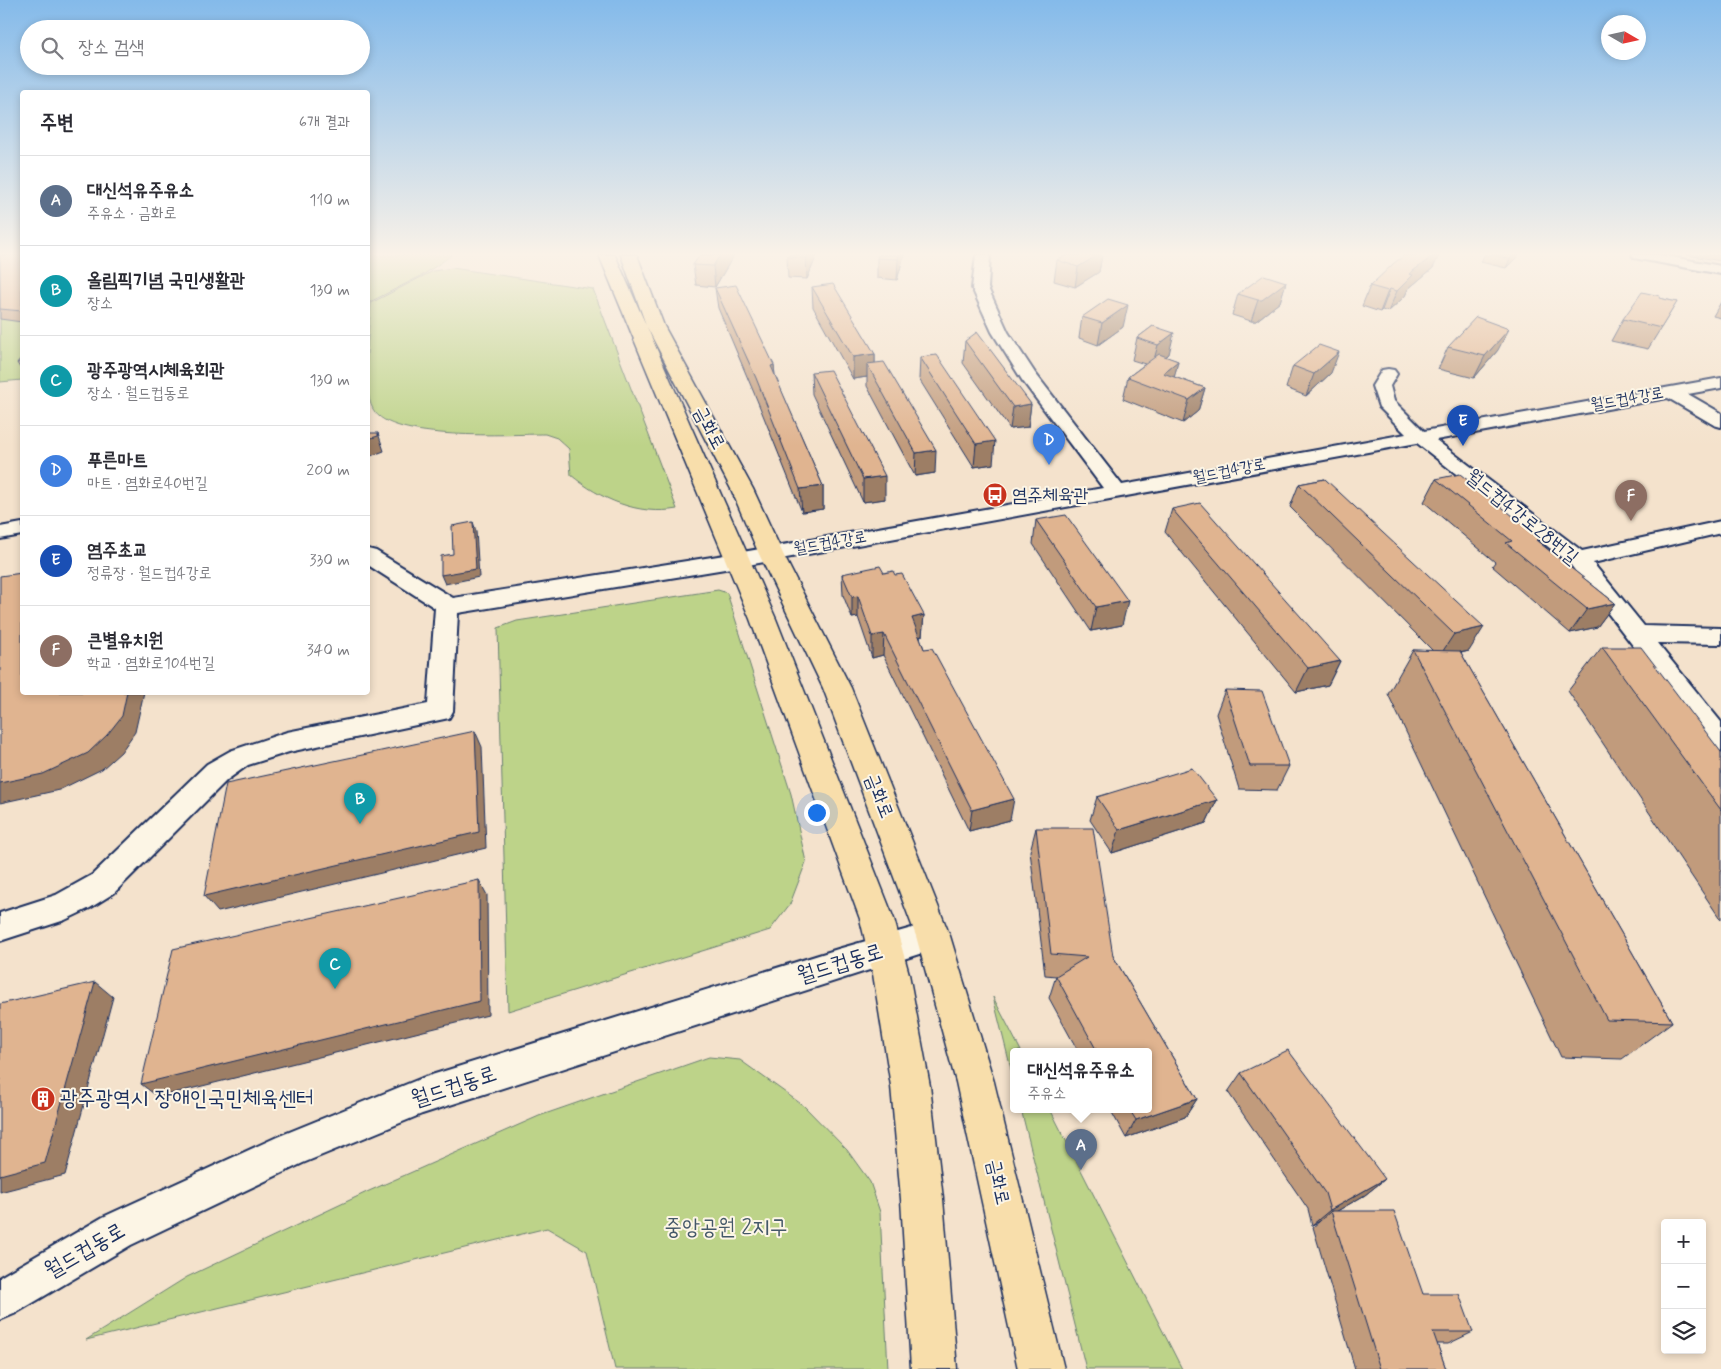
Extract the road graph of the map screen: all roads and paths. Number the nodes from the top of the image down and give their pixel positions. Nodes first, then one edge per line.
1 (633, 319) edge
2 (652, 319) edge
3 (994, 319) edge
4 (1388, 374) dead end
5 (1721, 383) edge
6 (1671, 392) junction
7 (1721, 421) edge
8 (1419, 436) junction
9 (1117, 492) junction
10 (1721, 527) edge
11 (20, 529) edge
12 (0, 533) edge
13 (771, 554) junction
14 (370, 557) edge
15 (1578, 559) junction
16 (737, 560) junction
17 (447, 607) junction
18 (1638, 634) junction
19 (1721, 636) edge
20 (1721, 741) edge
21 (0, 927) edge
22 (934, 936) junction
23 (885, 949) junction
24 (0, 1300) edge
25 (934, 1369) edge
26 (1041, 1369) edge

1 - 16 main road, 금화로
2 - 13 main road, 금화로
3 - 9 street
4 - 8 street, 월드컵4강로28번길
5 - 6 street, 월드컵4강로
6 - 7 street
6 - 8 street, 월드컵4강로
8 - 9 street, 월드컵4강로
8 - 15 street, 월드컵4강로28번길
9 - 13 street, 월드컵4강로
10 - 15 street
11 - 12 street
13 - 16 street, 월드컵4강로
13 - 22 main road, 금화로
14 - 17 street
15 - 18 street, 월드컵4강로28번길
16 - 17 street, 월드컵4강로
16 - 23 main road, 금화로
17 - 21 street
18 - 19 street
18 - 20 street, 월드컵4강로28번길
22 - 23 street, 월드컵동로
22 - 26 main road, 금화로
23 - 24 street, 월드컵동로
23 - 25 main road, 금화로

